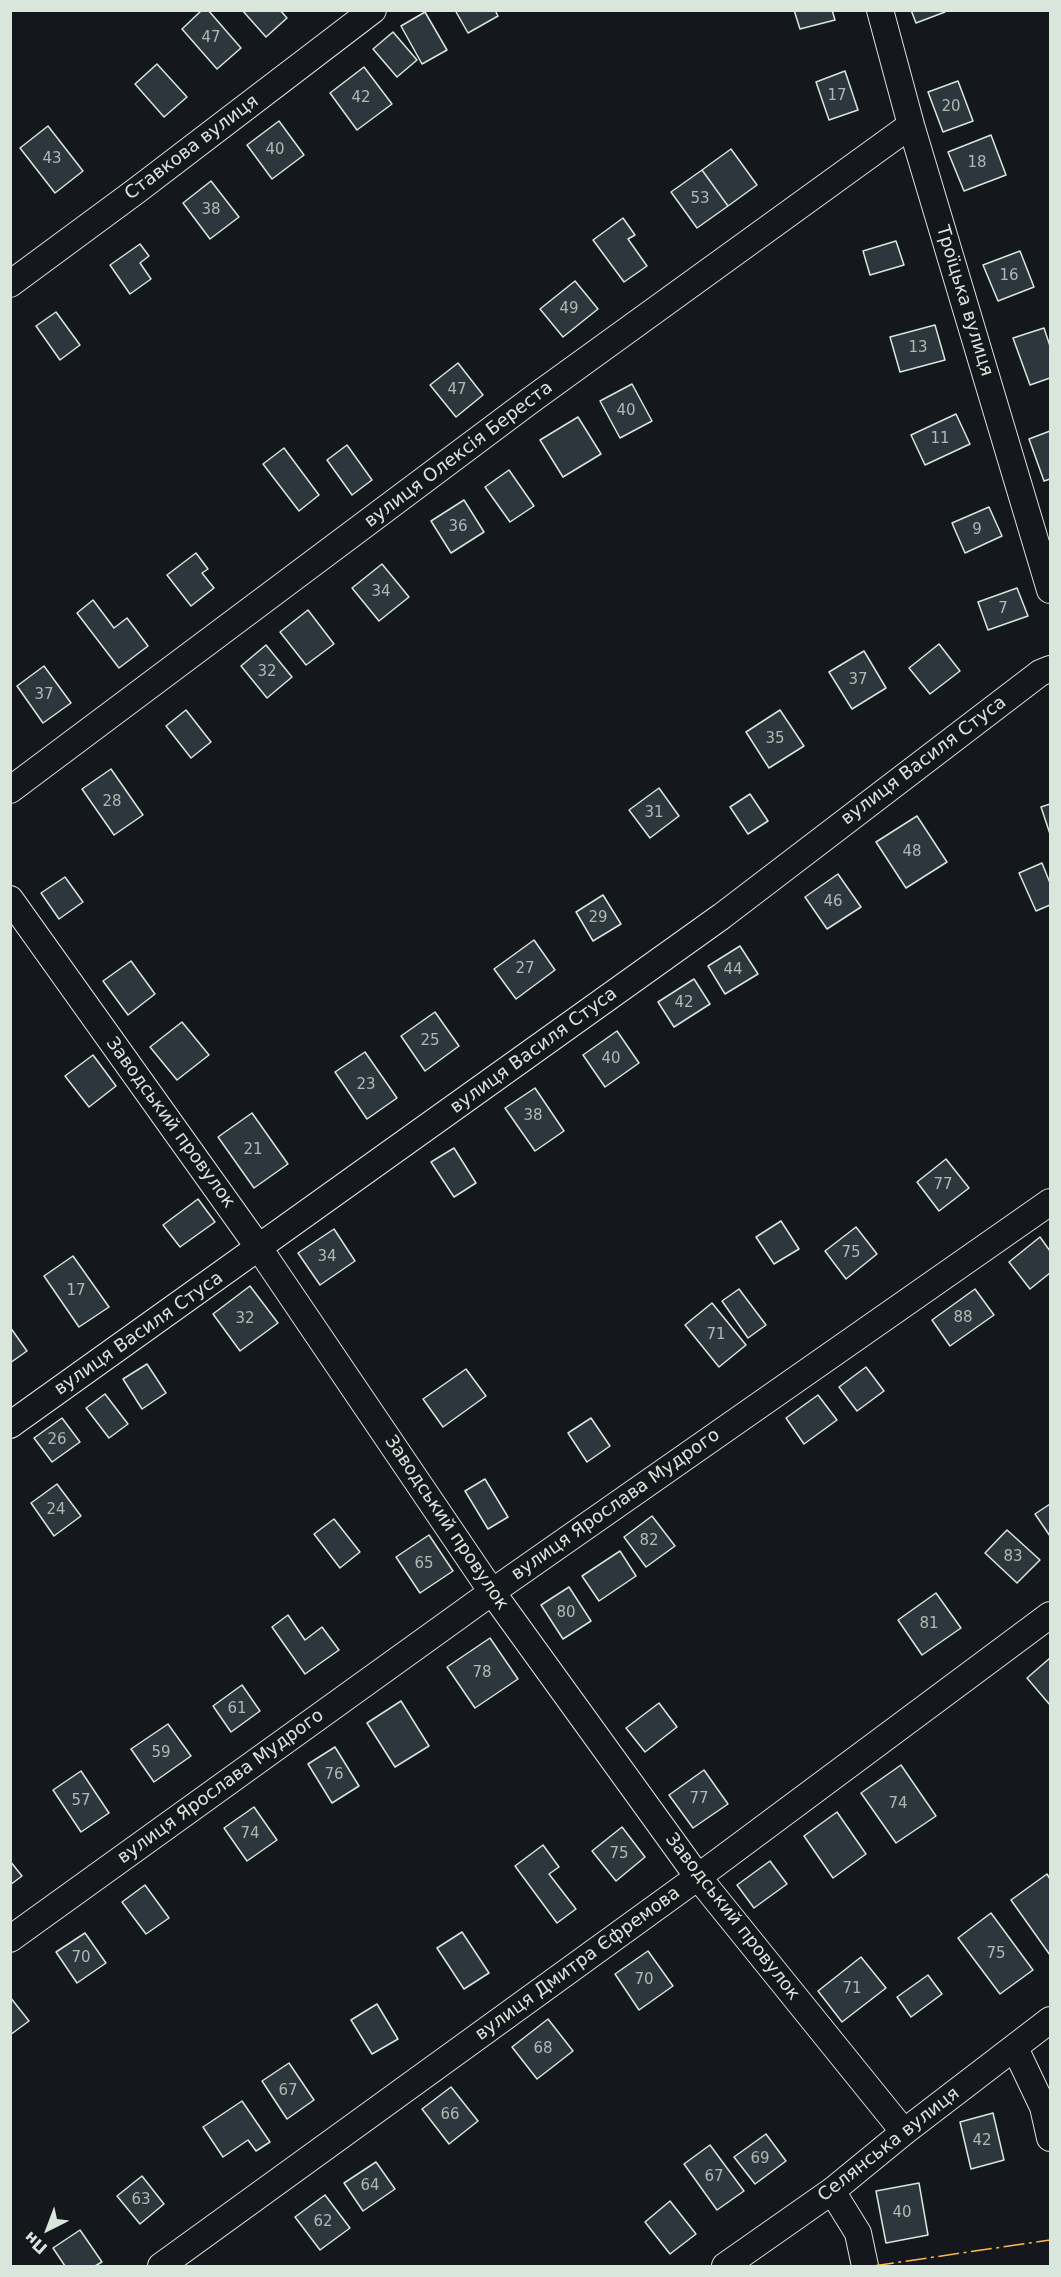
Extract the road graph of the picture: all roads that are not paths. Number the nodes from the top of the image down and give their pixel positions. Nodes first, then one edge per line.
1 (373, 10) edge
2 (880, 10) edge
3 (912, 125) junction
4 (10, 284) edge
5 (1050, 590) edge
6 (1050, 669) edge
7 (10, 790) edge
8 (10, 899) edge
9 (1050, 1202) edge
10 (260, 1248) junction
11 (10, 1425) edge
12 (492, 1592) junction
13 (1050, 1615) edge
14 (698, 1877) junction
15 (10, 1939) edge
16 (1050, 2020) edge
17 (1015, 2048) junction
18 (904, 2132) junction
19 (1050, 2138) edge
20 (832, 2191) junction
21 (161, 2266) edge
22 (725, 2266) edge
23 (866, 2266) edge

1 - 4 street, Ставкова вулиця
2 - 3 street, Троїцька вулиця
3 - 5 street, Троїцька вулиця
3 - 7 street, вулиця Олексія Береста
6 - 10 street, вулиця Василя Стуса
8 - 10 street, Заводський провулок
9 - 12 street, вулиця Ярослава Мудрого
10 - 11 street, вулиця Василя Стуса
10 - 12 street, Заводський провулок
12 - 14 street, Заводський провулок
12 - 15 street, вулиця Ярослава Мудрого
13 - 14 street, вулиця Дмитра Єфремова
14 - 18 street, Заводський провулок
14 - 21 street, вулиця Дмитра Єфремова
16 - 17 street, Селянська вулиця
17 - 18 street, Селянська вулиця
17 - 19 street
18 - 20 street, Селянська вулиця
20 - 22 street, Селянська вулиця
20 - 23 street

